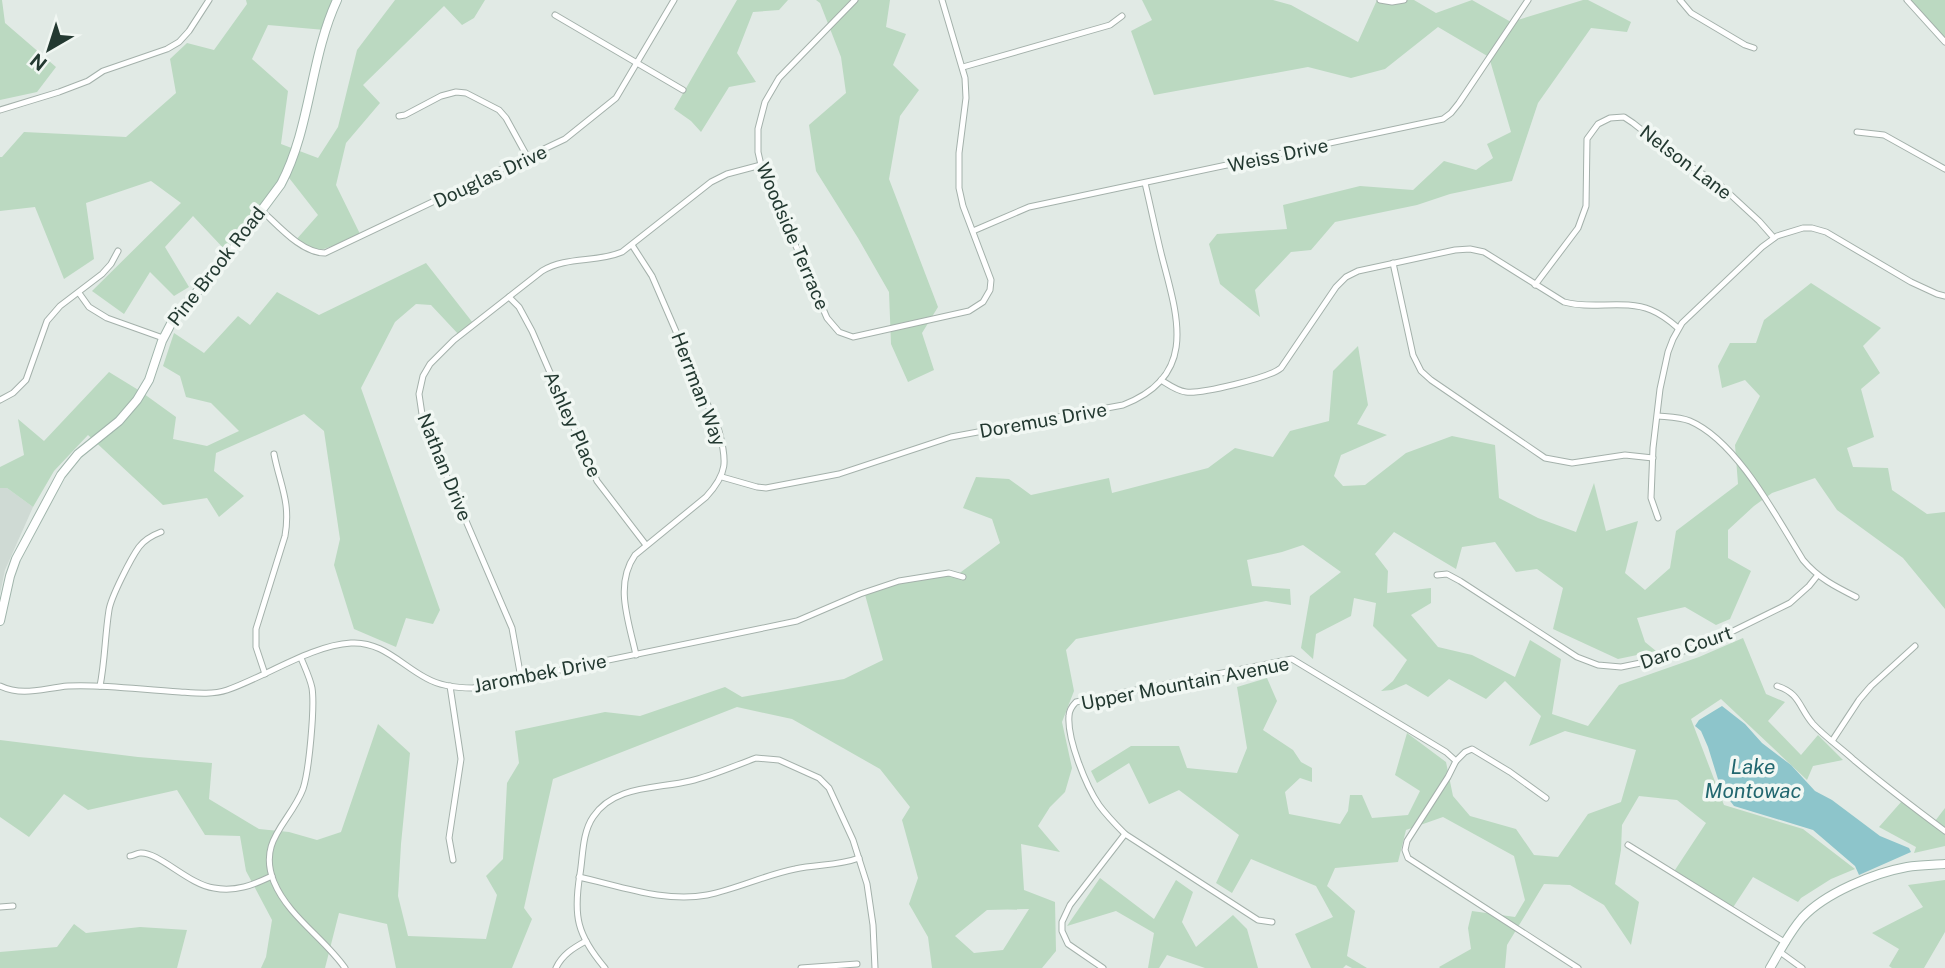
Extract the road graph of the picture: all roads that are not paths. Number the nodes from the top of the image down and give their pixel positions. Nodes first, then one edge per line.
1 (209, 0) edge
2 (337, 0) edge
3 (674, 0) edge
4 (855, 0) edge
5 (942, 0) edge
6 (1380, 0) edge
7 (1404, 0) edge
8 (1528, 0) edge
9 (1680, 0) edge
10 (1907, 0) edge
11 (555, 15) dead end
12 (1122, 16) dead end
13 (1945, 43) edge
14 (1754, 48) dead end
15 (637, 63) junction
16 (963, 67) junction
17 (683, 90) dead end
18 (0, 110) edge
19 (399, 116) dead end
20 (1857, 132) dead end
21 (528, 158) junction
22 (761, 165) junction
23 (1945, 169) edge
24 (1145, 183) junction
25 (260, 209) junction
26 (973, 231) junction
27 (1774, 238) junction
28 (632, 245) junction
29 (118, 251) dead end
30 (1393, 263) junction
31 (1535, 285) junction
32 (79, 293) junction
33 (1945, 296) edge
34 (509, 298) junction
35 (1678, 328) junction
36 (163, 338) junction
37 (1161, 380) junction
38 (0, 400) edge
39 (1658, 416) junction
40 (274, 454) dead end
41 (1653, 458) junction
42 (722, 477) junction
43 (1658, 518) dead end
44 (161, 532) dead end
45 (646, 545) junction
46 (1437, 576) dead end
47 (1817, 576) junction
48 (963, 577) dead end
49 (1856, 597) dead end
50 (0, 621) edge
51 (1915, 646) dead end
52 (636, 654) junction
53 (301, 658) junction
54 (265, 674) junction
55 (521, 678) junction
56 (0, 686) edge
57 (100, 686) junction
58 (450, 686) junction
59 (1777, 686) dead end
60 (1832, 741) junction
61 (1456, 761) junction
62 (1546, 798) dead end
63 (1945, 831) edge
64 (1125, 834) junction
65 (1629, 845) dead end
66 (130, 856) dead end
67 (859, 858) junction
68 (453, 860) dead end
69 (1945, 864) edge
70 (272, 876) junction
71 (579, 877) junction
72 (13, 906) dead end
73 (0, 907) edge
74 (1272, 922) dead end
75 (586, 941) junction
76 (1786, 943) junction
77 (1780, 953) junction
78 (856, 964) dead end
79 (345, 968) edge
80 (555, 968) edge
81 (605, 968) edge
82 (801, 968) edge
83 (875, 968) edge
84 (1103, 968) edge
85 (1578, 968) edge
86 (1770, 968) edge
87 (1802, 968) edge

1 - 18 street
2 - 25 street, Pine Brook Road
3 - 15 street, Douglas Drive
4 - 22 street, Woodside Terrace
5 - 16 street, Woodside Terrace
6 - 7 street
8 - 24 street, Weiss Drive
9 - 14 street
10 - 13 street
11 - 15 street
12 - 16 street
15 - 17 street
15 - 21 street, Douglas Drive
16 - 26 street, Woodside Terrace
19 - 21 street
20 - 23 street
21 - 25 street, Douglas Drive
22 - 26 street, Woodside Terrace
22 - 28 street
24 - 26 street, Weiss Drive
24 - 37 street
25 - 36 street, Pine Brook Road
27 - 31 street, Nelson Lane
27 - 33 street
27 - 35 street
28 - 34 street, Nathan Drive
28 - 42 street, Herrman Way
29 - 32 street
30 - 31 street
30 - 37 street
30 - 41 street
31 - 35 street
32 - 36 street
32 - 38 street
34 - 45 street, Ashley Place
34 - 55 street, Nathan Drive
35 - 39 street
36 - 50 street, Pine Brook Road
37 - 42 street, Doremus Drive
39 - 41 street
39 - 47 street
40 - 54 street
41 - 43 street
42 - 45 street
44 - 57 street
45 - 52 street
46 - 47 street, Daro Court
47 - 49 street
48 - 52 street, Jarombek Drive
51 - 60 street
52 - 55 street, Jarombek Drive
53 - 54 street, Jarombek Drive
53 - 58 street, Jarombek Drive
53 - 70 street
54 - 57 street, Jarombek Drive
55 - 58 street, Jarombek Drive
56 - 57 street, Jarombek Drive
58 - 68 street
59 - 60 street
60 - 63 street
61 - 62 street
61 - 64 street, Upper Mountain Avenue
61 - 85 street
64 - 74 street
64 - 84 street
65 - 76 street
66 - 70 street
67 - 71 street
67 - 71 street
67 - 83 street
69 - 76 street
70 - 79 street
71 - 75 street
72 - 73 street
75 - 80 street
75 - 81 street
76 - 77 street
77 - 86 street
77 - 87 street
78 - 82 street

